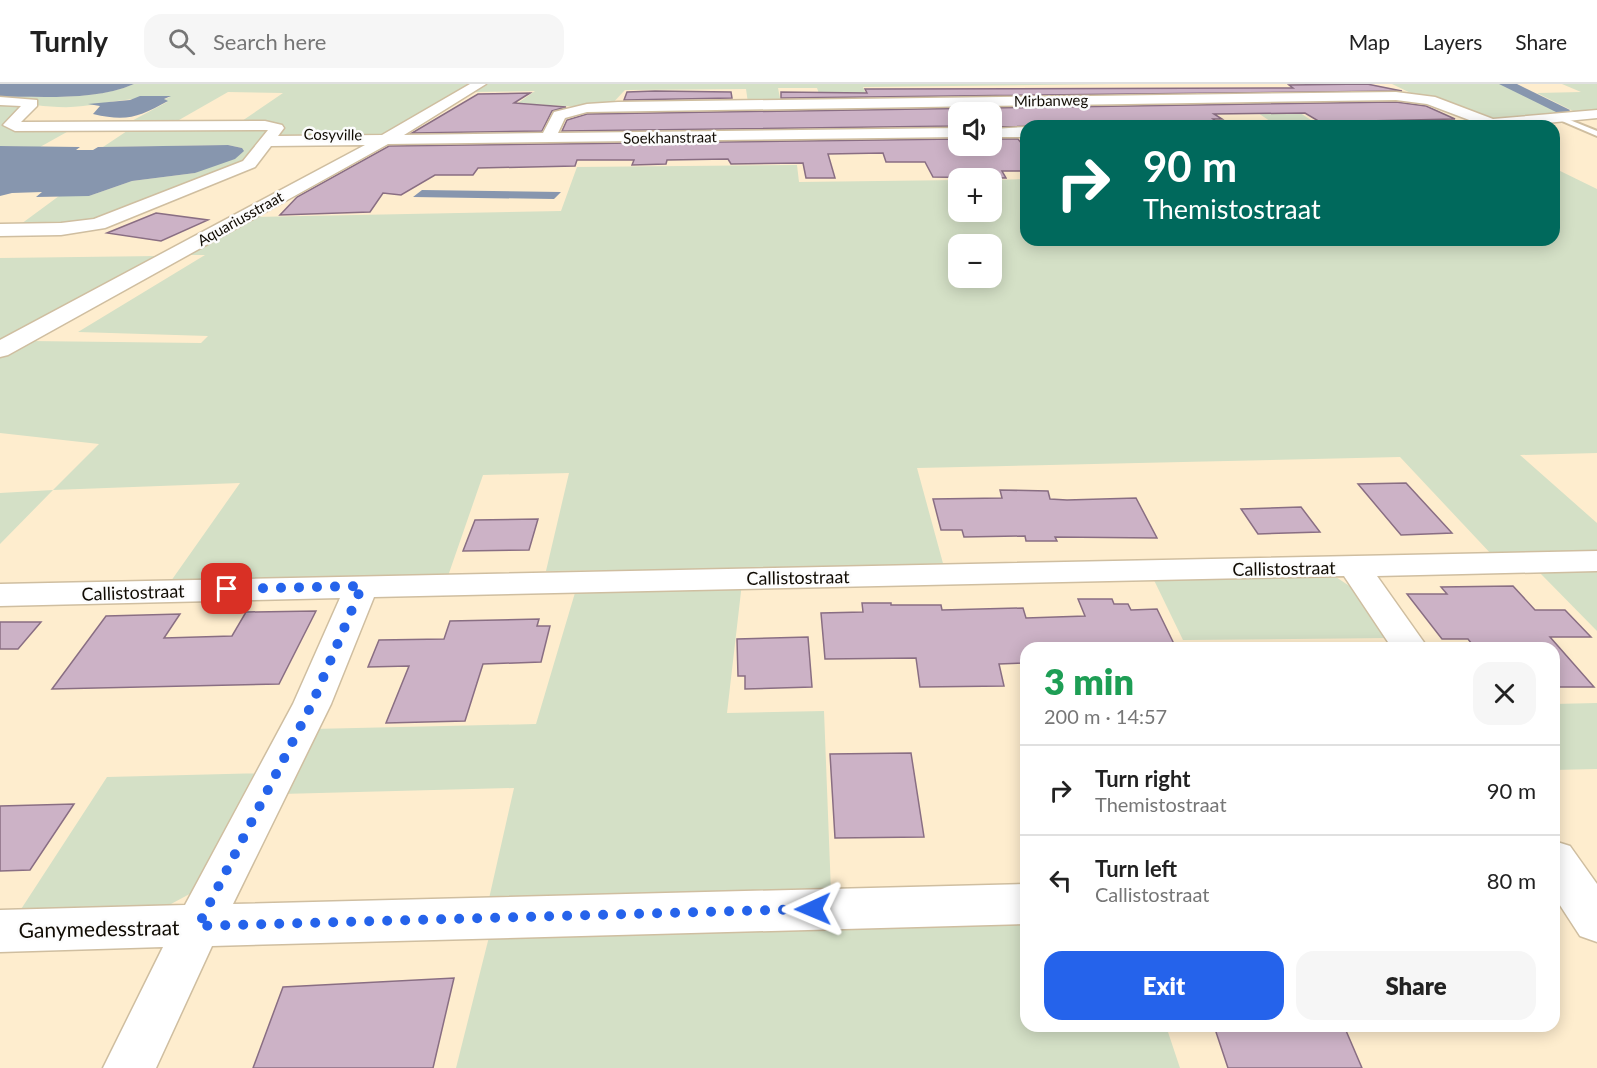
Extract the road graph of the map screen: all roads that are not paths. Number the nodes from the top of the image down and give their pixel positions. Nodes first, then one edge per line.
1 (479, 84) edge
2 (0, 101) edge
3 (1593, 114) edge
4 (1562, 116) junction
5 (1483, 120) edge
6 (1527, 120) edge
7 (1020, 132) edge
8 (948, 133) edge
9 (1002, 133) edge
10 (1597, 134) edge
11 (272, 138) junction
12 (375, 138) junction
13 (548, 138) junction
14 (0, 230) edge
15 (0, 350) edge
16 (1597, 561) edge
17 (1354, 567) junction
18 (362, 586) junction
19 (0, 596) edge
20 (1406, 642) edge
21 (1020, 904) edge
22 (198, 926) junction
23 (0, 931) edge
24 (129, 1068) edge

1 - 12 street, Aquariusstraat
2 - 11 street
3 - 4 street
4 - 6 street
4 - 10 lane
5 - 13 street, Mirbanweg
7 - 9 street
8 - 13 street, Soekhanstraat
11 - 12 street, Cosyville
11 - 14 street
12 - 13 street, Soekhanstraat
12 - 15 street, Aquariusstraat
16 - 17 street, Callistostraat
17 - 18 street, Callistostraat
17 - 20 street
18 - 19 street, Callistostraat
18 - 22 street
21 - 22 street, Ganymedesstraat
22 - 23 street, Ganymedesstraat
22 - 24 street

